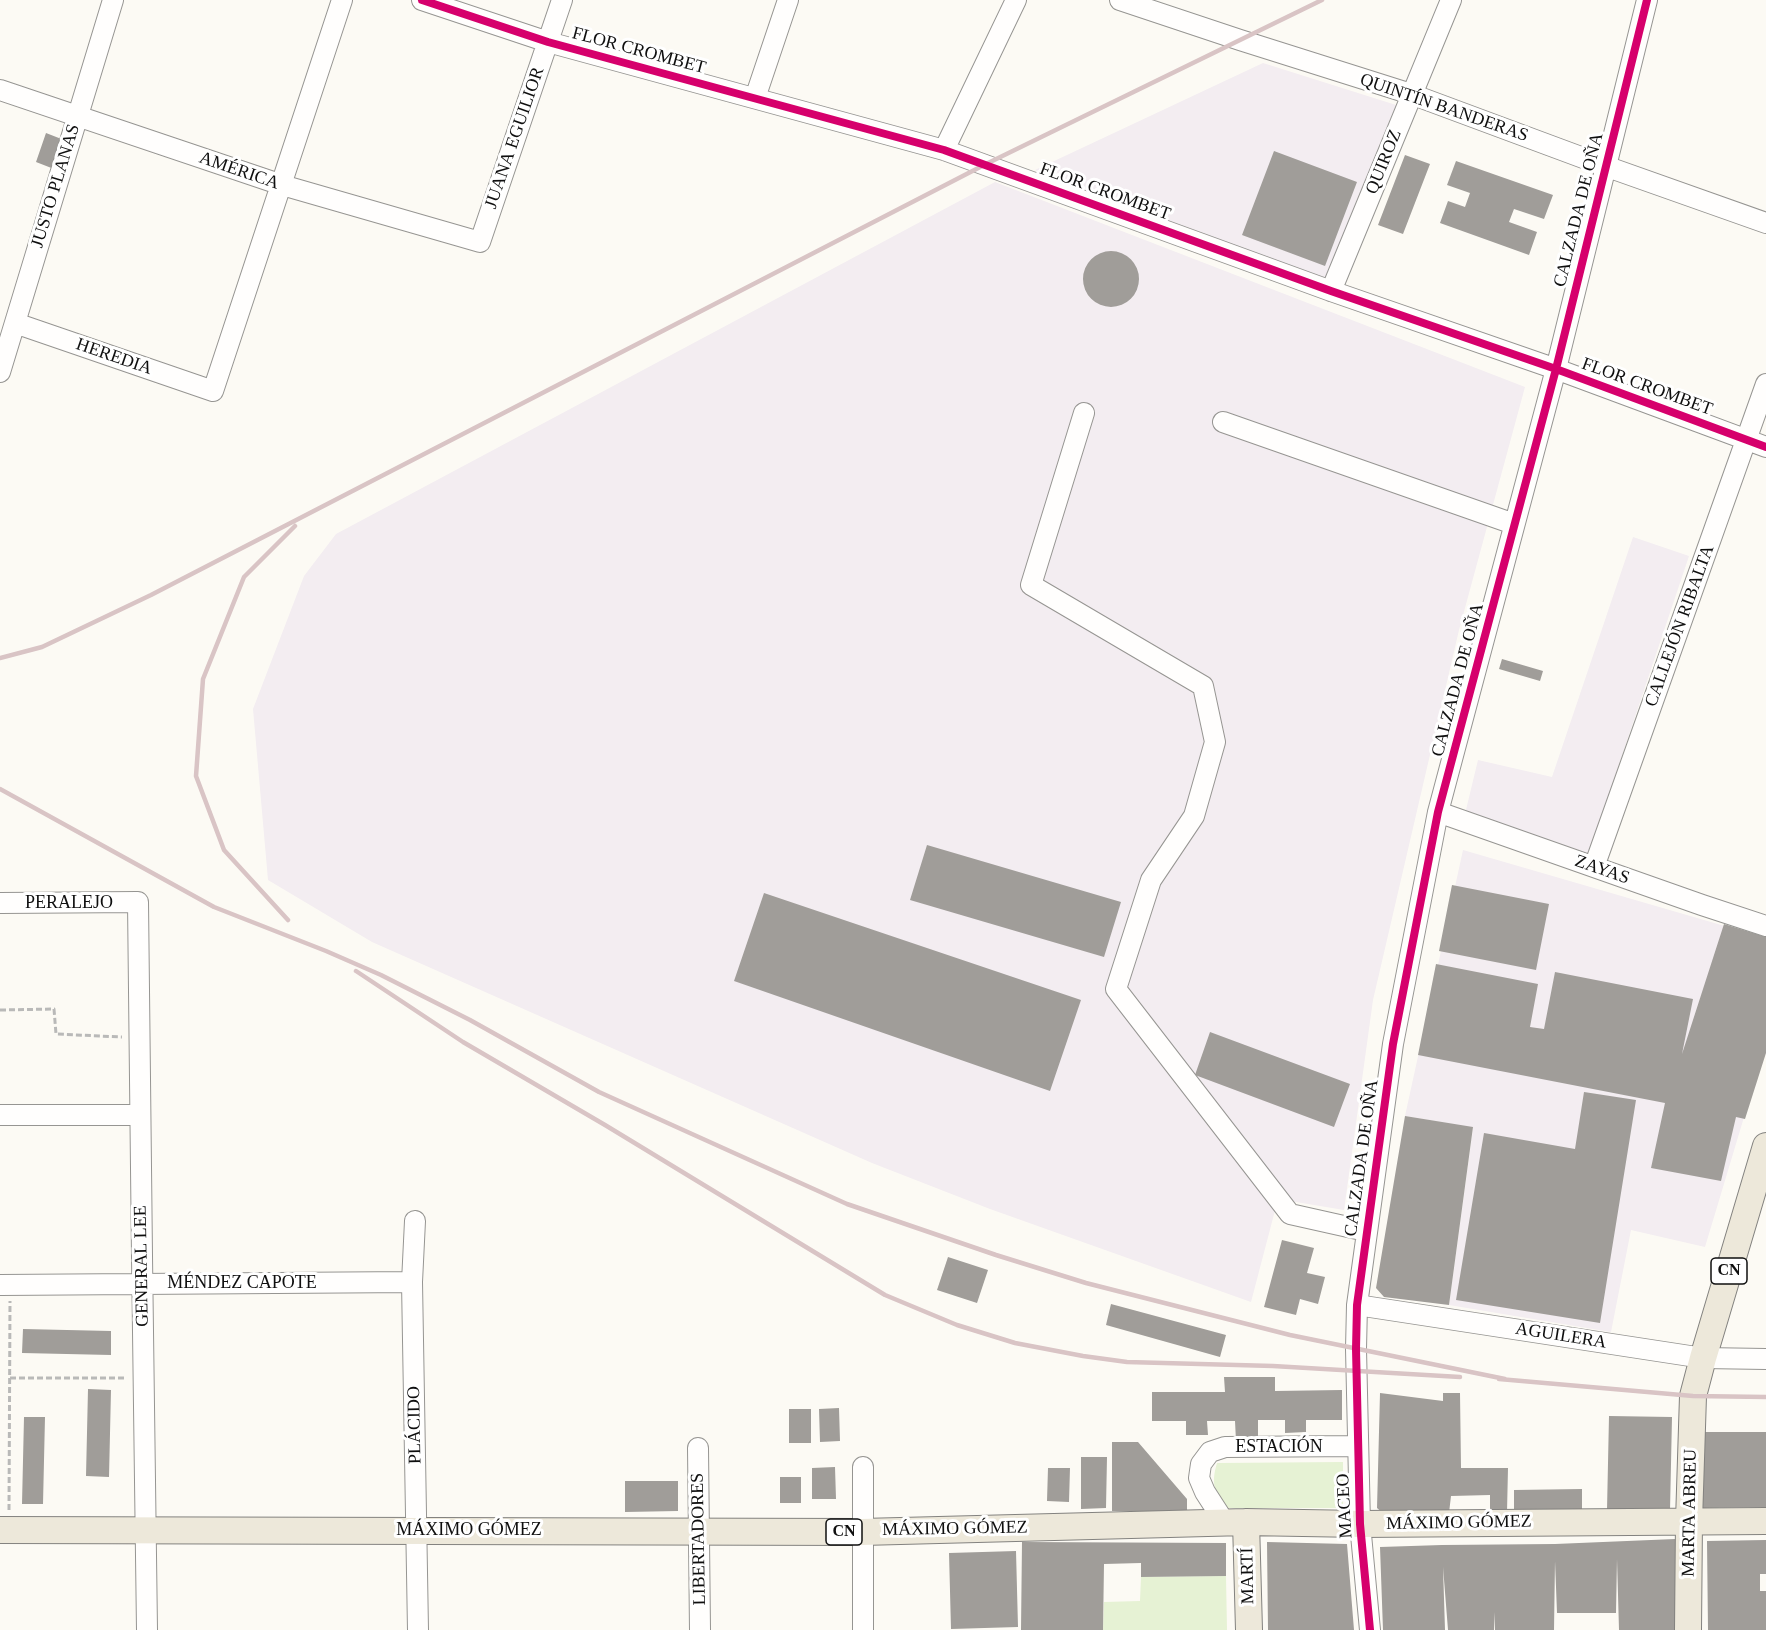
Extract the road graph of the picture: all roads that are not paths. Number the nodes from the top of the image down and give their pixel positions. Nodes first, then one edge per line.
1 (113, 0) edge
2 (342, 0) edge
3 (422, 0) edge
4 (562, 0) edge
5 (788, 0) edge
6 (1016, 0) edge
7 (1120, 0) edge
8 (1450, 0) edge
9 (1647, 0) edge
10 (548, 42) junction
11 (0, 90) edge
12 (1411, 94) junction
13 (755, 98) junction
14 (78, 116) junction
15 (944, 150) junction
16 (1605, 166) junction
17 (282, 185) junction
18 (1766, 222) edge
19 (480, 242) joint
20 (1331, 291) junction
21 (15, 323) junction
22 (1556, 369) junction
23 (0, 372) edge
24 (1766, 384) edge
25 (1084, 413) dead end
26 (1223, 422) dead end
27 (1746, 439) junction
28 (1766, 447) edge
29 (1514, 524) junction
30 (1438, 812) junction
31 (1594, 867) junction
32 (138, 902) joint
33 (0, 903) edge
34 (1766, 926) edge
35 (0, 1115) edge
36 (140, 1115) junction
37 (1765, 1154) edge
38 (415, 1221) dead end
39 (1366, 1231) junction
40 (412, 1282) junction
41 (141, 1284) junction
42 (5, 1285) edge
43 (1357, 1305) junction
44 (1702, 1358) junction
45 (1766, 1359) edge
46 (1357, 1379) joint
47 (1358, 1446) junction
48 (698, 1448) dead end
49 (863, 1467) dead end
50 (1205, 1492) junction
51 (1689, 1521) junction
52 (1766, 1521) edge
53 (1235, 1522) junction
54 (1195, 1524) junction
55 (1360, 1524) junction
56 (5, 1530) edge
57 (416, 1530) junction
58 (146, 1531) junction
59 (700, 1531) junction
60 (862, 1532) junction
61 (147, 1630) edge
62 (418, 1630) edge
63 (700, 1630) edge
64 (863, 1630) edge
65 (1249, 1630) edge
66 (1370, 1630) edge
67 (1688, 1630) edge

1 - 14 street, JUSTO PLANAS
2 - 17 street
3 - 10 street, FLOR CROMBET
4 - 10 street, JUANA EGUILIOR
5 - 13 street
6 - 15 street
7 - 12 street, QUINTÍN BANDERAS
8 - 12 street, QUIROZ
9 - 16 street, CALZADA DE OÑA
10 - 13 street, FLOR CROMBET
10 - 19 street, JUANA EGUILIOR
11 - 14 street, AMÉRICA
12 - 16 street, QUINTÍN BANDERAS
12 - 20 street, QUIROZ
13 - 15 street, FLOR CROMBET
14 - 17 street, AMÉRICA
14 - 21 street, JUSTO PLANAS
15 - 20 street, FLOR CROMBET
16 - 18 street, QUINTÍN BANDERAS
16 - 22 street, CALZADA DE OÑA
17 - 19 street, AMÉRICA
17 - 21 street, HEREDIA
20 - 22 street, FLOR CROMBET
21 - 23 street, JUSTO PLANAS
22 - 27 street, FLOR CROMBET
22 - 29 street, CALZADA DE OÑA
24 - 27 street, CALLEJÓN RIBALTA
25 - 39 street
26 - 29 street
27 - 28 street, FLOR CROMBET
27 - 31 street, CALLEJÓN RIBALTA
29 - 30 street, CALZADA DE OÑA
30 - 31 street, ZAYAS
30 - 39 street, CALZADA DE OÑA
31 - 34 street, ZAYAS
32 - 33 street, PERALEJO
32 - 36 street, GENERAL LEE
35 - 36 street
36 - 41 street, GENERAL LEE
37 - 44 main road, CN
38 - 40 street, PLÁCIDO
39 - 43 street, CALZADA DE OÑA
40 - 41 street, MÉNDEZ CAPOTE
40 - 57 street, PLÁCIDO
41 - 42 street, MÉNDEZ CAPOTE
41 - 58 street, GENERAL LEE
43 - 44 street, AGUILERA
43 - 46 street, CALZADA DE OÑA
44 - 45 street, AGUILERA
44 - 51 main road, MARTA ABREU / CN
46 - 47 street, MACEO
47 - 50 street, ESTACIÓN
47 - 55 street, MACEO
48 - 59 street, LIBERTADORES
49 - 60 street
50 - 53 street, ESTACIÓN
50 - 54 street
51 - 52 main road, MÁXIMO GÓMEZ
51 - 55 main road, MÁXIMO GÓMEZ / CN
51 - 67 main road, MARTA ABREU / CN
53 - 54 main road, MÁXIMO GÓMEZ / CN
53 - 55 main road, MÁXIMO GÓMEZ / CN
53 - 65 main road, MARTÍ
54 - 60 main road, MÁXIMO GÓMEZ / CN
55 - 66 street, MACEO
56 - 58 main road, MÁXIMO GÓMEZ / CN
57 - 58 main road, MÁXIMO GÓMEZ / CN
57 - 59 main road, MÁXIMO GÓMEZ / CN
57 - 62 street, PLÁCIDO
58 - 61 street, GENERAL LEE
59 - 60 main road, MÁXIMO GÓMEZ / CN
59 - 63 street, LIBERTADORES
60 - 64 street

